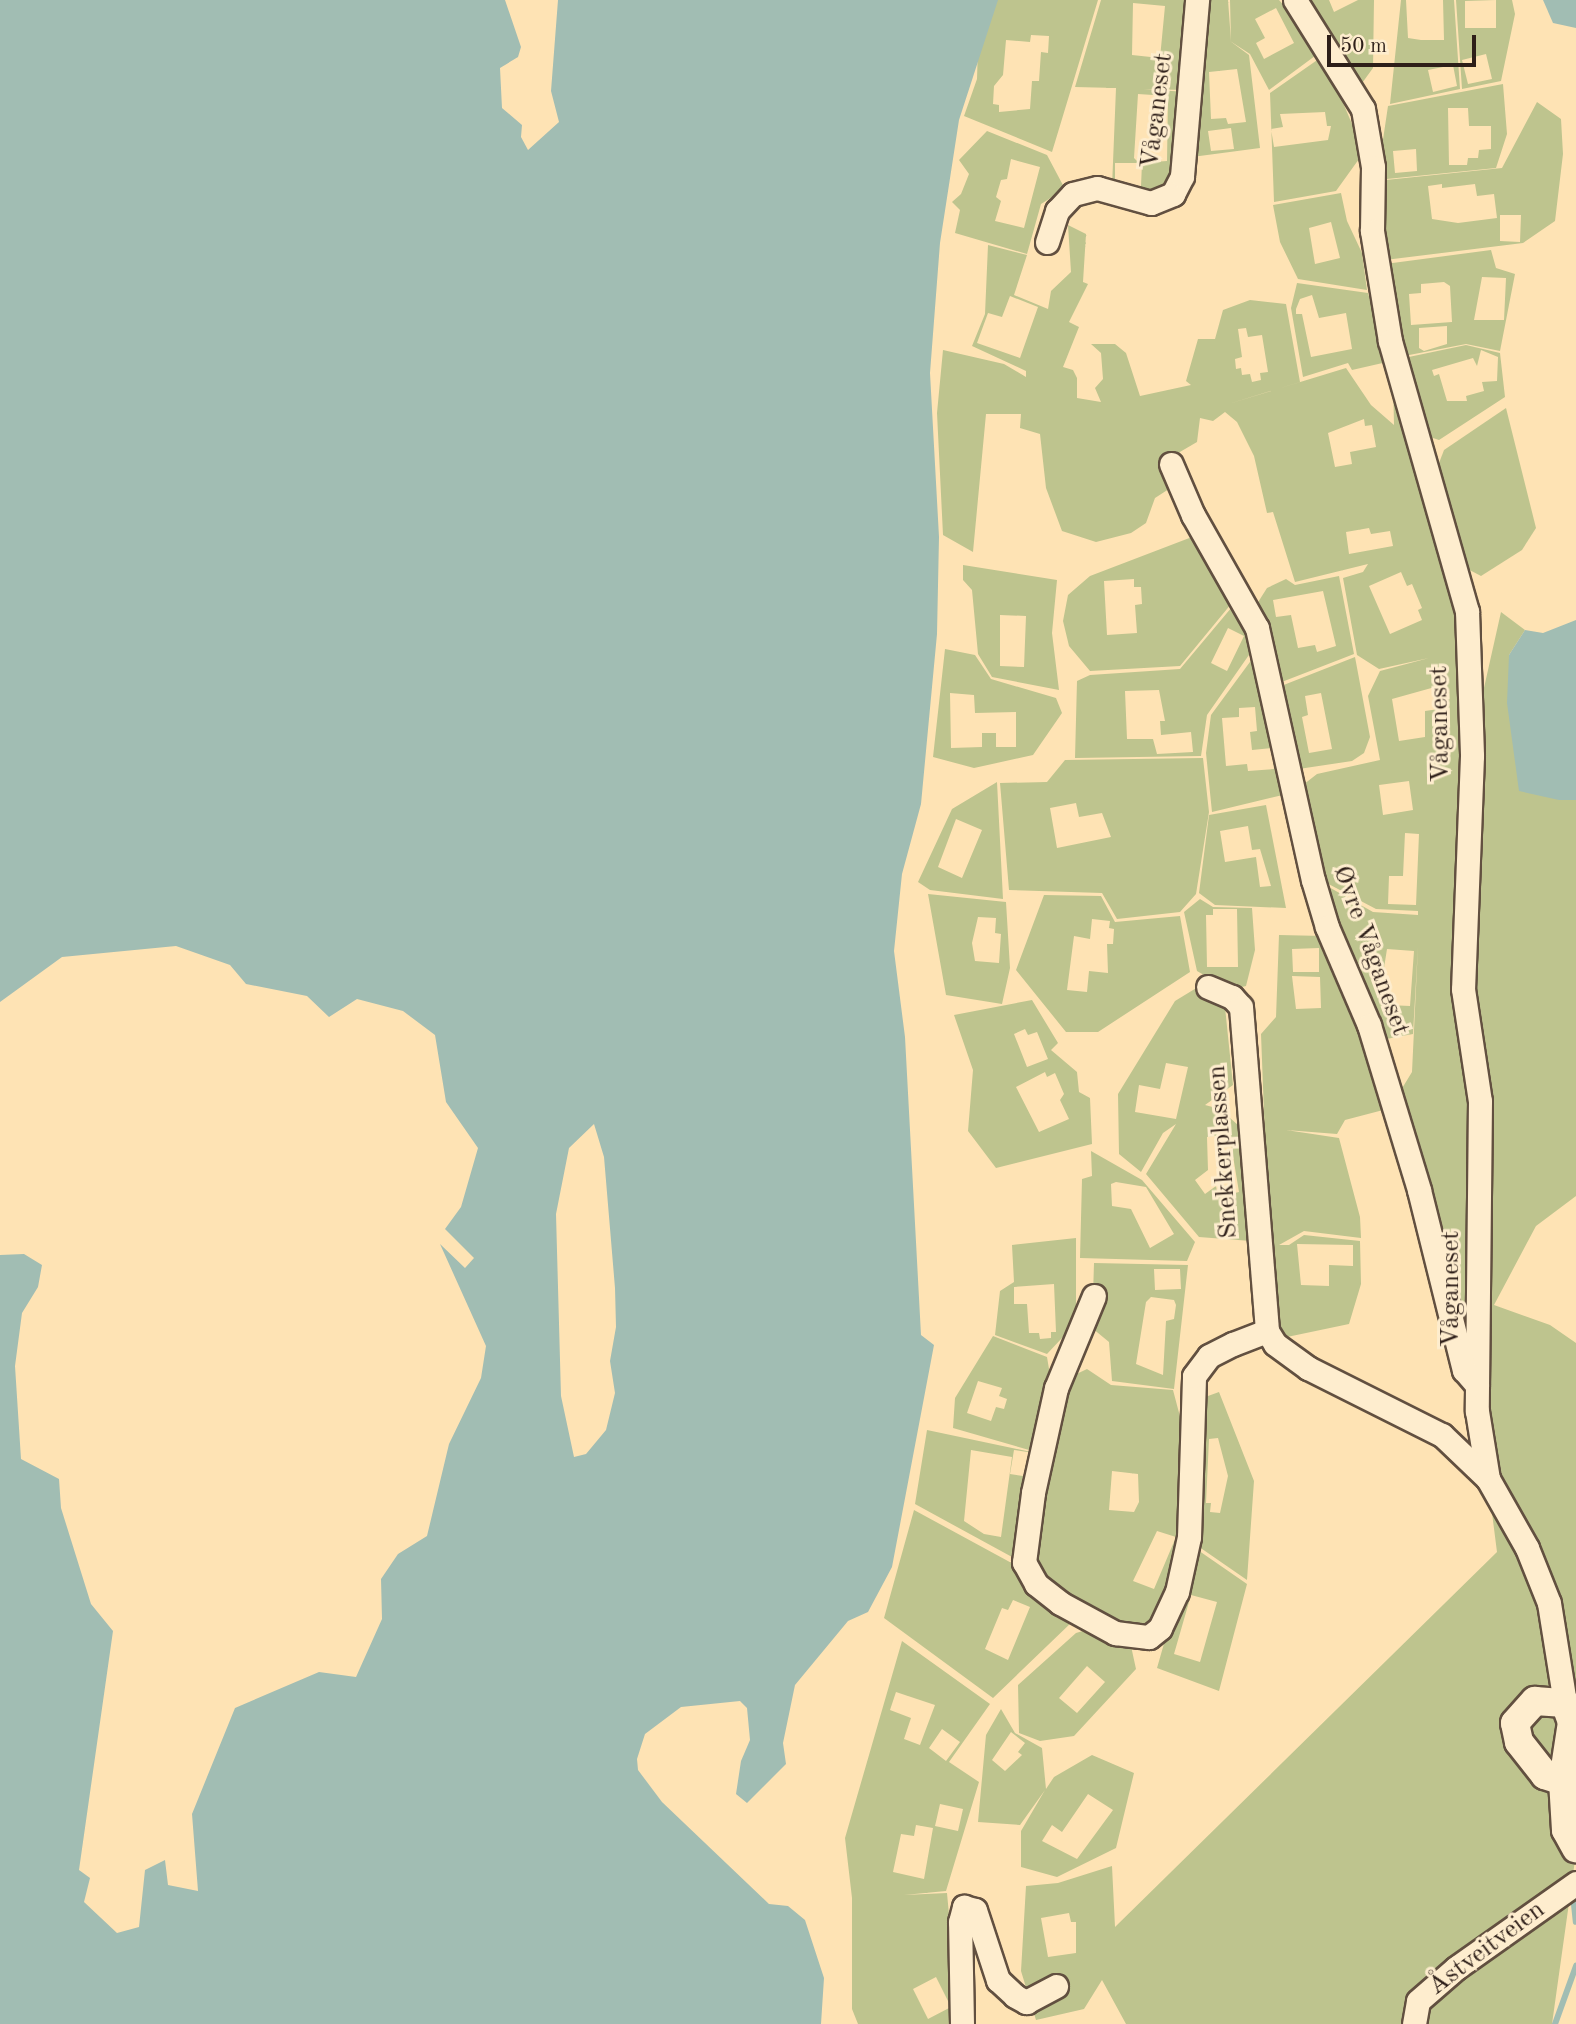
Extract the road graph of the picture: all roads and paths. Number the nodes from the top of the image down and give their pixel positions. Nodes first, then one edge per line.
1 (1197, 0) edge
2 (1294, 0) edge
3 (1047, 242) dead end
4 (1171, 464) dead end
5 (1208, 987) dead end
6 (1094, 1296) dead end
7 (1267, 1331) junction
8 (1477, 1385) junction
9 (1488, 1479) junction
10 (1571, 1715) edge
11 (1563, 1781) junction
12 (1576, 1848) edge
13 (1574, 1884) edge
14 (1056, 1986) dead end
15 (962, 2024) edge
16 (1414, 2024) edge

1 - 3 street, Våganeset
2 - 8 street, Våganeset
4 - 8 street, Øvre Våganeset
5 - 7 street, Snekkerplassen
6 - 7 street
7 - 9 street, Våganeset
8 - 9 street, Våganeset
9 - 10 street, Våganeset
10 - 11 street
10 - 11 street
11 - 12 street
13 - 16 street, Åstveitveien
14 - 15 street

